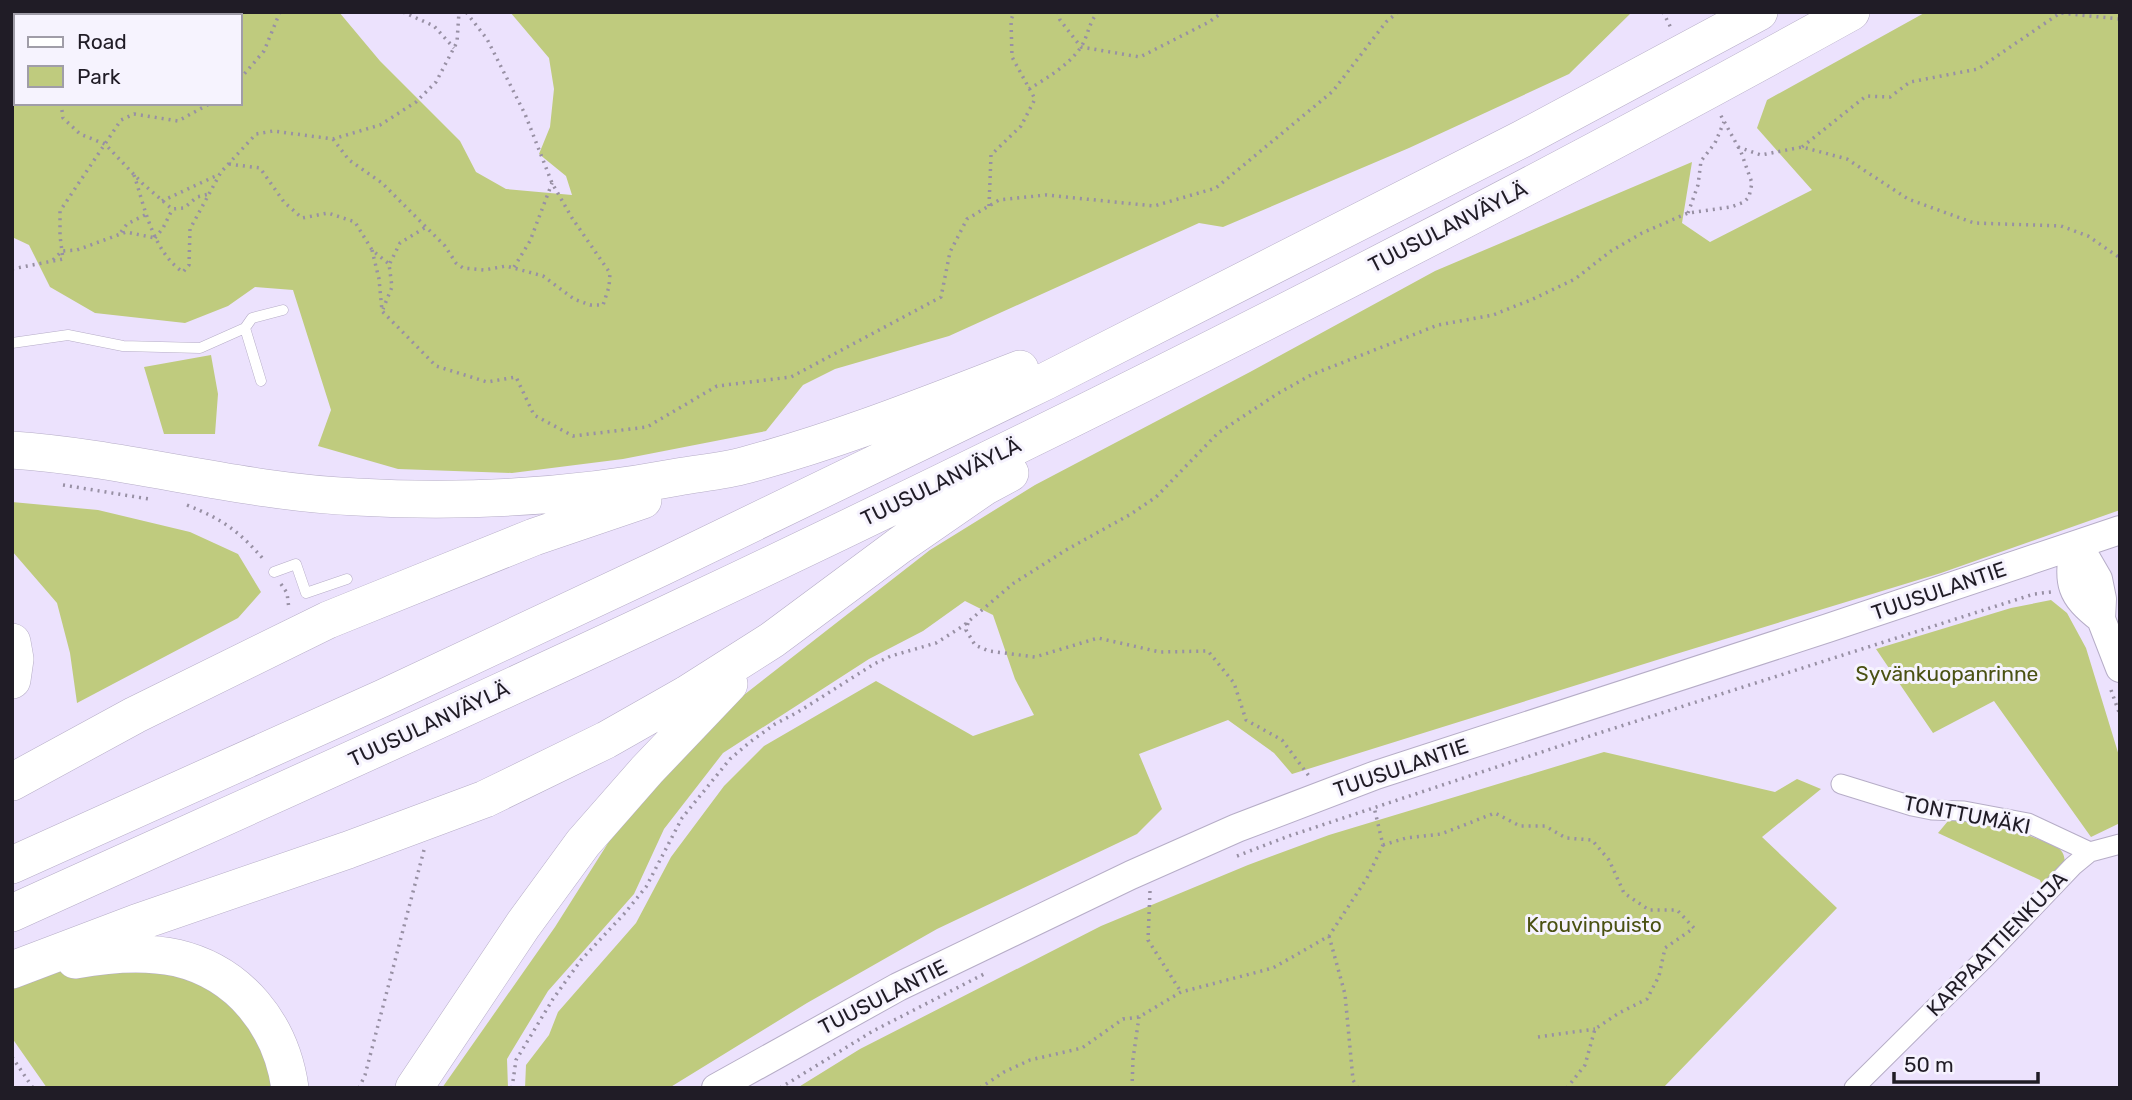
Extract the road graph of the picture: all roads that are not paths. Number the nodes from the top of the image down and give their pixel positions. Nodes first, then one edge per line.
1 (1759, 12) edge
2 (1851, 12) edge
3 (1210, 296) junction
4 (283, 310) dead end
5 (245, 328) junction
6 (12, 342) edge
7 (1220, 344) junction
8 (261, 381) dead end
9 (12, 450) edge
10 (744, 466) junction
11 (2120, 530) edge
12 (2074, 546) junction
13 (274, 572) road end
14 (347, 579) dead end
15 (772, 640) junction
16 (12, 642) edge
17 (2120, 668) edge
18 (12, 680) edge
19 (12, 782) edge
20 (1841, 785) dead end
21 (2120, 844) edge
22 (2091, 852) junction
23 (12, 865) edge
24 (12, 912) edge
25 (12, 971) edge
26 (290, 1088) edge
27 (414, 1088) edge
28 (716, 1088) edge
29 (1854, 1088) edge

1 - 3 highway, TUUSULANVÄYLÄ
2 - 7 highway, TUUSULANVÄYLÄ
3 - 10 highway
3 - 23 highway, TUUSULANVÄYLÄ
4 - 5 lane
5 - 6 lane
5 - 8 lane
7 - 15 highway
7 - 24 highway, TUUSULANVÄYLÄ
9 - 10 highway
10 - 19 highway
11 - 12 main road, TUUSULANTIE
12 - 17 main road
12 - 28 main road, TUUSULANTIE
13 - 14 lane
15 - 25 highway
15 - 27 highway
16 - 18 highway
20 - 22 street, TONTTUMÄKI
21 - 22 street, KARPAATTIENKUJA
22 - 29 street, KARPAATTIENKUJA
25 - 26 highway

